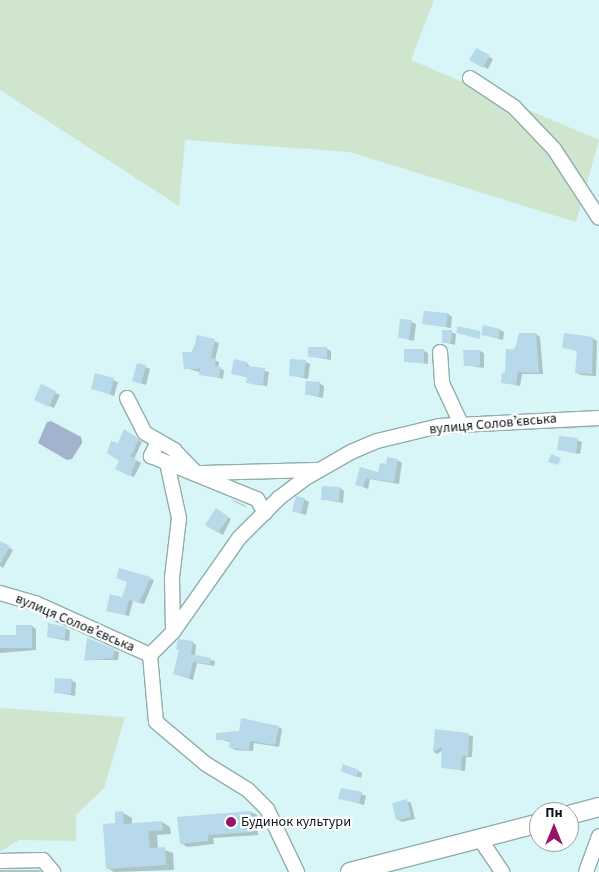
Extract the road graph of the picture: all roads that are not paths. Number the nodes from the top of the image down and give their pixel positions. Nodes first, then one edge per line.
1 (470, 78) dead end
2 (599, 218) edge
3 (440, 352) dead end
4 (127, 398) dead end
5 (599, 418) edge
6 (461, 424) junction
7 (158, 441) junction
8 (168, 464) junction
9 (319, 470) junction
10 (198, 475) junction
11 (265, 513) junction
12 (0, 593) edge
13 (173, 632) junction
14 (150, 655) junction
15 (599, 807) edge
16 (579, 812) edge
17 (529, 826) edge
18 (599, 836) edge
19 (480, 839) junction
20 (0, 861) edge
21 (53, 872) edge
22 (297, 872) edge
23 (350, 872) edge
24 (502, 872) edge
25 (586, 872) edge

1 - 2 street
3 - 6 street
4 - 7 street
5 - 6 street, вулиця Соловʼєвська
6 - 9 street, вулиця Соловʼєвська
7 - 8 street
7 - 10 street
8 - 10 street
8 - 13 street
9 - 10 street
9 - 11 street, вулиця Соловʼєвська
10 - 11 street
11 - 13 street, вулиця Соловʼєвська
12 - 14 street, вулиця Соловʼєвська
13 - 14 street, вулиця Соловʼєвська
14 - 22 street, вулиця Соловʼєвська
15 - 16 main road
17 - 19 main road
18 - 25 street
19 - 23 main road
19 - 24 street
20 - 21 street

